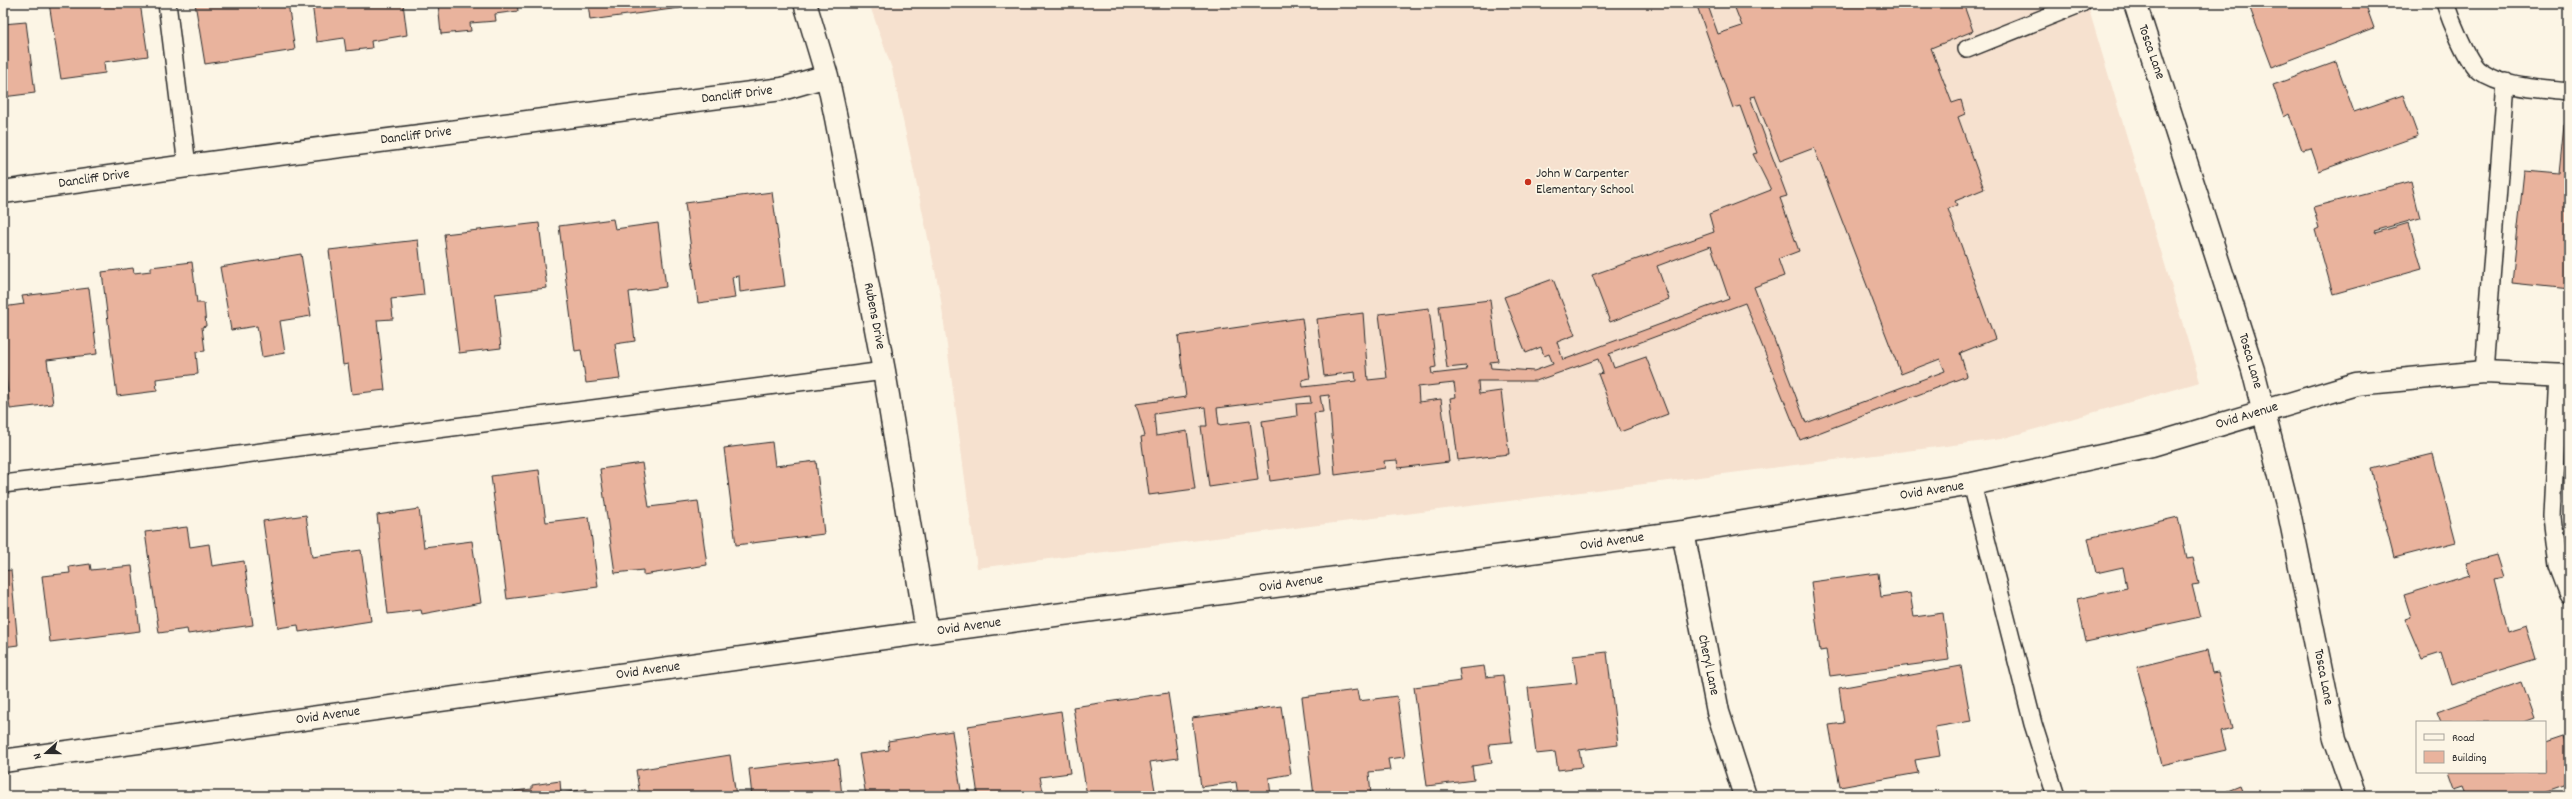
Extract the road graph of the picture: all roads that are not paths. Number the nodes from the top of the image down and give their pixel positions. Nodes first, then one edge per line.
1 (167, 3) edge
2 (805, 3) edge
3 (2082, 3) edge
4 (2135, 3) edge
5 (2445, 3) edge
6 (1967, 49) dead end
7 (827, 76) junction
8 (2506, 82) junction
9 (2569, 92) edge
10 (187, 166) junction
11 (3, 192) edge
12 (884, 371) junction
13 (2484, 372) junction
14 (2564, 375) edge
15 (2263, 411) junction
16 (3, 484) edge
17 (1972, 484) junction
18 (1683, 532) junction
19 (2569, 595) edge
20 (927, 632) junction
21 (3, 761) edge
22 (1745, 796) edge
23 (2056, 796) edge
24 (2355, 796) edge

1 - 10 lane
2 - 7 street, Rubens Drive
3 - 6 lane
4 - 15 street, Tosca Lane
5 - 8 lane
7 - 10 street, Dancliff Drive
7 - 12 street, Rubens Drive
8 - 9 lane
8 - 13 lane
10 - 11 street, Dancliff Drive
12 - 16 lane
12 - 20 street, Rubens Drive
13 - 14 street, Ovid Avenue
13 - 15 street, Ovid Avenue
14 - 19 lane
15 - 17 street, Ovid Avenue
15 - 24 street, Tosca Lane
17 - 18 street, Ovid Avenue
17 - 23 lane
18 - 20 street, Ovid Avenue
18 - 22 street, Cheryl Lane
20 - 21 street, Ovid Avenue

